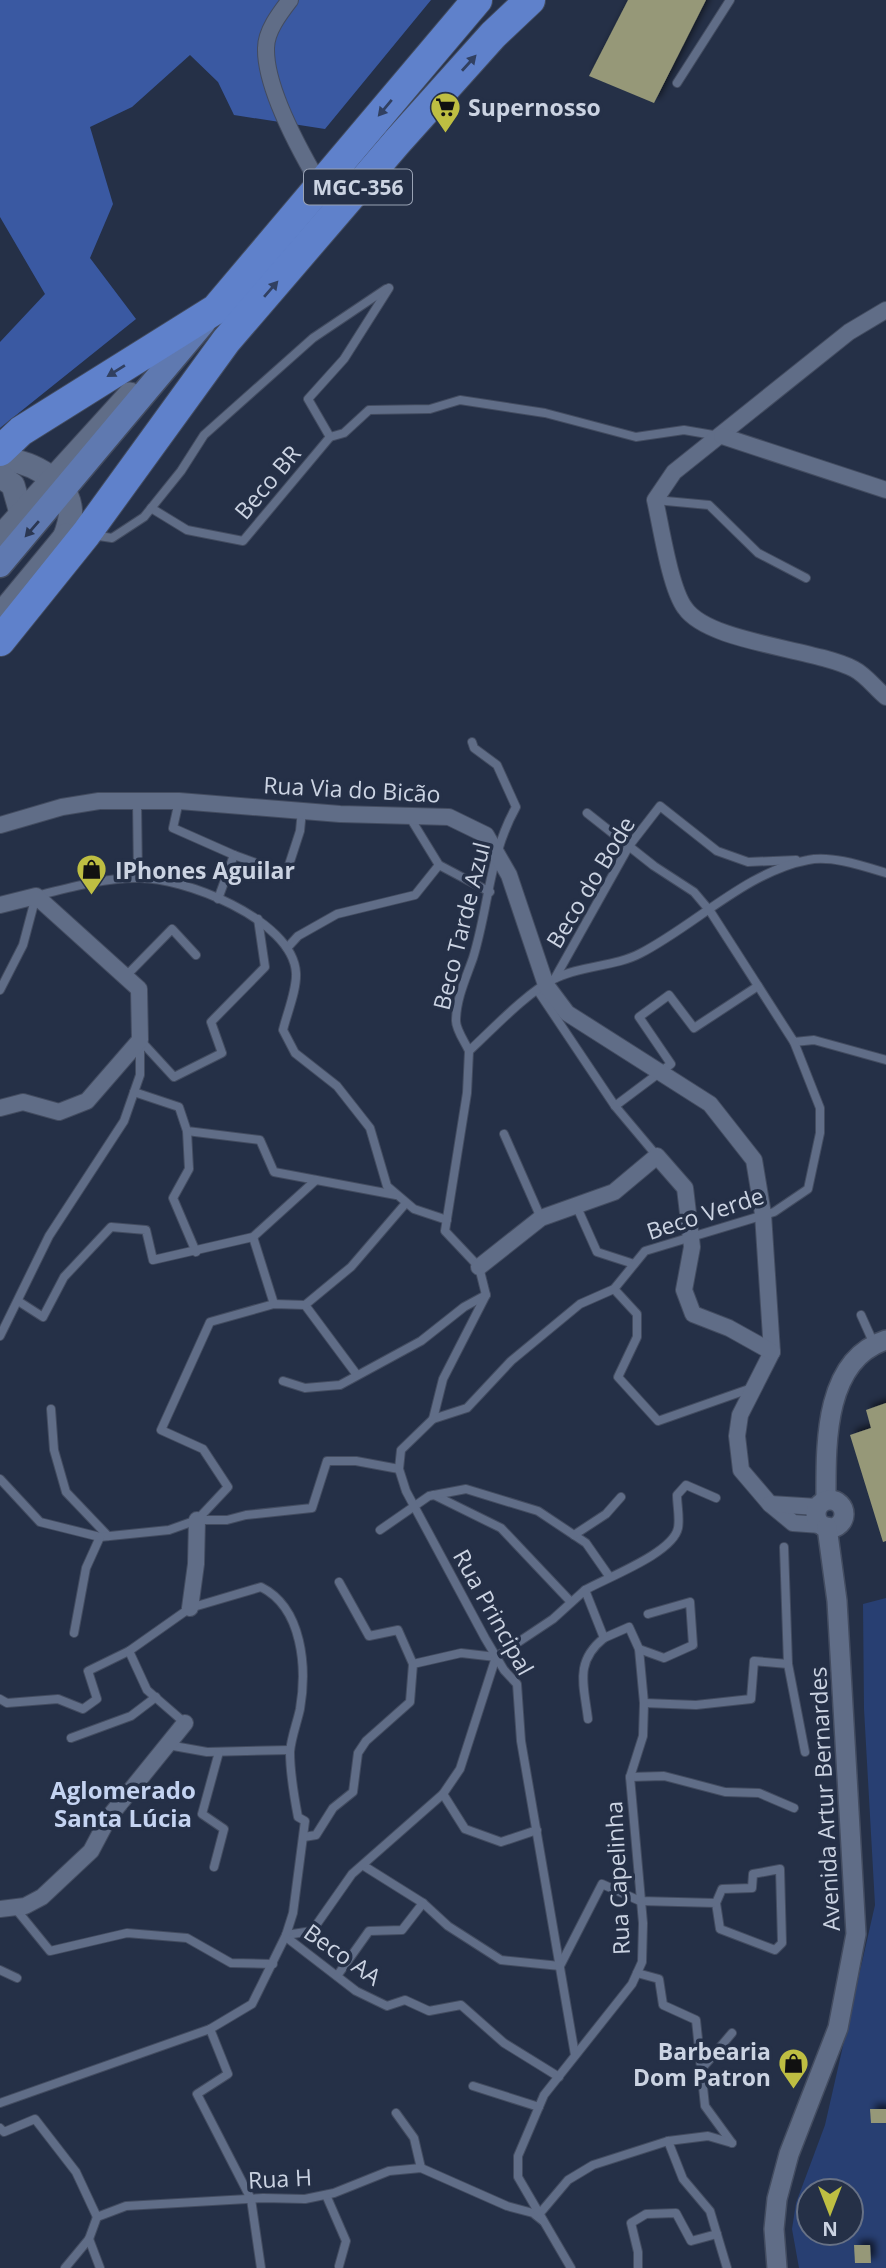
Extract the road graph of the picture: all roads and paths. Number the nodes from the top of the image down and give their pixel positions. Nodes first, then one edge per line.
1 (290, 0) edge
2 (477, 0) edge
3 (517, 0) edge
4 (530, 0) edge
5 (730, 0) edge
6 (493, 35) junction
7 (677, 83) dead end
8 (320, 185) junction
9 (216, 309) junction
10 (886, 310) edge
11 (722, 436) junction
12 (330, 438) junction
13 (0, 452) edge
14 (0, 460) edge
15 (0, 476) edge
16 (57, 485) junction
17 (886, 490) edge
18 (655, 500) junction
19 (151, 508) junction
20 (21, 513) junction
21 (75, 536) junction
22 (0, 537) edge
23 (0, 565) edge
24 (806, 578) dead end
25 (0, 615) edge
26 (0, 641) edge
27 (886, 698) edge
28 (472, 742) dead end
29 (137, 801) junction
30 (179, 801) junction
31 (302, 810) junction
32 (587, 813) dead end
33 (408, 815) junction
34 (0, 825) edge
35 (628, 846) junction
36 (498, 850) junction
37 (234, 855) junction
38 (810, 859) junction
39 (439, 865) junction
40 (886, 873) edge
41 (138, 877) junction
42 (490, 892) junction
43 (36, 896) junction
44 (218, 899) junction
45 (0, 905) edge
46 (710, 911) junction
47 (258, 919) junction
48 (287, 948) junction
49 (196, 956) dead end
50 (124, 978) junction
51 (546, 985) junction
52 (758, 986) junction
53 (0, 990) edge
54 (139, 1040) junction
55 (794, 1042) junction
56 (469, 1051) junction
57 (886, 1060) edge
58 (659, 1073) junction
59 (134, 1092) junction
60 (615, 1106) junction
61 (0, 1108) edge
62 (187, 1131) junction
63 (504, 1134) dead end
64 (657, 1156) junction
65 (316, 1180) junction
66 (397, 1195) junction
67 (407, 1203) junction
68 (576, 1205) junction
69 (763, 1214) junction
70 (541, 1218) junction
71 (447, 1220) junction
72 (690, 1236) junction
73 (253, 1237) junction
74 (196, 1252) junction
75 (634, 1264) junction
76 (479, 1267) junction
77 (614, 1289) junction
78 (486, 1295) junction
79 (18, 1301) junction
80 (274, 1304) junction
81 (305, 1305) junction
82 (861, 1315) dead end
83 (0, 1336) edge
84 (880, 1342) edge
85 (772, 1352) junction
86 (356, 1375) junction
87 (284, 1381) dead end
88 (755, 1387) junction
89 (51, 1409) dead end
90 (433, 1419) junction
91 (399, 1469) junction
92 (0, 1479) edge
93 (434, 1495) junction
94 (621, 1497) dead end
95 (716, 1498) dead end
96 (414, 1505) junction
97 (828, 1514) junction
98 (197, 1520) junction
99 (380, 1530) dead end
100 (574, 1535) junction
101 (104, 1536) junction
102 (784, 1547) dead end
103 (610, 1576) junction
104 (339, 1582) dead end
105 (585, 1590) junction
106 (571, 1602) junction
107 (190, 1608) junction
108 (648, 1614) dead end
109 (74, 1633) dead end
110 (604, 1639) junction
111 (639, 1648) junction
112 (129, 1651) junction
113 (496, 1657) junction
114 (412, 1664) junction
115 (788, 1664) junction
116 (156, 1698) junction
117 (0, 1699) edge
118 (644, 1703) junction
119 (588, 1719) dead end
120 (185, 1723) joint
121 (71, 1738) dead end
122 (168, 1745) junction
123 (290, 1750) junction
124 (219, 1752) junction
125 (805, 1752) dead end
126 (630, 1777) junction
127 (443, 1794) junction
128 (794, 1808) dead end
129 (537, 1830) junction
130 (304, 1837) junction
131 (364, 1866) junction
132 (214, 1867) dead end
133 (640, 1901) junction
134 (423, 1903) junction
135 (716, 1903) junction
136 (7, 1908) edge
137 (286, 1936) junction
138 (273, 1964) junction
139 (560, 1966) junction
140 (0, 1970) edge
141 (638, 1973) junction
142 (337, 1976) junction
143 (17, 1978) dead end
144 (210, 2029) junction
145 (732, 2033) dead end
146 (575, 2055) junction
147 (699, 2072) junction
148 (559, 2077) junction
149 (473, 2085) dead end
150 (0, 2103) edge
151 (539, 2107) junction
152 (396, 2113) dead end
153 (0, 2128) edge
154 (668, 2141) junction
155 (421, 2168) junction
156 (326, 2195) junction
157 (251, 2199) junction
158 (541, 2212) junction
159 (97, 2217) junction
160 (551, 2228) junction
161 (717, 2234) junction
162 (89, 2239) junction
163 (339, 2266) dead end
164 (570, 2267) edge
165 (65, 2268) edge
166 (100, 2268) edge
167 (261, 2268) edge
168 (638, 2268) edge
169 (727, 2268) edge
170 (777, 2268) edge

1 - 8 street
2 -> 8 highway, MGC-356
3 - 6 highway, MGC-356
4 - 6 highway
5 - 7 lane
21 -> 6 highway, MGC-356
8 - 9 highway, MGC-356
9 -> 13 highway
9 - 16 main road, MGC-356
10 - 11 street
11 - 12 lane
11 - 17 street
11 - 18 street
12 - 19 lane, Beco BR
12 - 19 lane
14 - 16 main road
15 - 20 main road
16 - 20 main road, MGC-356
16 - 21 main road
16 -> 23 main road, MGC-356
18 - 24 lane
18 - 27 street
19 - 21 lane
20 - 22 main road, MGC-356
21 - 25 main road, MGC-356
21 - 26 highway, MGC-356
28 - 36 lane, Beco Tarde Azul
29 - 30 street, Rua Via do Bicão
29 - 34 street, Rua Via do Bicão
29 - 41 lane
30 - 31 street, Rua Via do Bicão
30 - 37 lane
31 - 33 street, Rua Via do Bicão
31 - 37 lane
32 - 35 lane, Beco Verde
33 - 36 street, Rua Via do Bicão
33 - 39 lane
35 - 38 lane, Beco do Bode
35 - 46 lane, Beco Verde
35 - 51 lane, Beco do Bode
36 - 42 lane, Beco Tarde Azul
36 - 51 street, Rua Via do Bicão
37 - 44 lane
38 - 40 lane
38 - 46 lane
39 - 42 lane
39 - 48 lane
41 - 43 lane
41 - 44 lane
42 - 56 lane, Beco Tarde Azul
43 - 45 street
43 - 50 street
43 - 53 lane
44 - 47 lane
46 - 51 lane
46 - 52 lane, Beco Verde
47 - 48 lane
47 - 54 lane
48 - 66 lane
49 - 50 lane
50 - 54 street
51 - 56 lane
51 - 58 street, Rua Via do Bicão
51 - 60 lane
52 - 55 lane, Beco Verde
52 - 58 lane
54 - 59 lane
54 - 61 street
55 - 57 lane
55 - 69 lane, Beco Verde
56 - 71 lane
58 - 60 lane
58 - 69 street, Rua Via do Bicão
59 - 62 lane
59 - 79 lane
60 - 64 lane
62 - 65 lane
62 - 74 lane
63 - 70 lane
64 - 68 street
64 - 72 street
65 - 66 lane
65 - 73 lane
66 - 67 lane
67 - 71 lane
67 - 81 lane
68 - 70 street
68 - 75 lane
69 - 72 lane, Beco Verde
69 - 85 street, Rua Via do Bicão
70 - 76 street
71 - 76 lane
72 - 75 lane, Beco Verde
72 - 85 street
73 - 74 lane
73 - 80 lane
74 - 79 lane
75 - 77 lane, Beco Verde
76 - 78 lane
77 - 88 lane
77 - 90 lane, Beco Verde
78 - 86 lane
78 - 90 lane
79 - 83 lane
80 - 81 lane
80 - 98 lane
81 - 86 lane
82 - 84 lane
84 - 97 street, Avenida Artur Bernardes
85 - 88 street, Rua Via do Bicão
86 - 87 lane
88 - 97 street, Rua Via do Bicão
89 - 101 lane
90 - 91 lane
91 - 96 lane, Rua Principal
91 - 98 lane
92 - 101 lane
93 - 96 lane
93 - 100 lane
93 - 106 lane
94 - 100 lane
95 - 103 lane
96 - 99 lane
96 - 113 lane, Rua Principal
97 - 170 street, Avenida Artur Bernardes
98 - 101 lane
98 - 107 street
100 - 103 lane
101 - 109 lane
102 - 115 lane
103 - 105 lane
104 - 114 lane
105 - 106 lane
105 - 110 lane
106 - 113 lane
107 - 112 lane
107 - 123 lane
108 - 111 lane
110 - 111 lane
110 - 119 lane
111 - 118 lane, Rua Capelinha
112 - 116 lane
112 - 117 lane
113 - 114 lane
113 - 127 lane
113 - 129 lane, Rua Principal
114 - 130 lane
115 - 118 lane
115 - 125 lane
116 - 120 lane
116 - 121 lane
118 - 126 lane, Rua Capelinha
120 - 122 street
122 - 124 lane
122 - 136 street
123 - 124 lane
123 - 130 lane
124 - 132 lane
126 - 128 lane
126 - 133 lane, Rua Capelinha
127 - 129 lane
127 - 131 lane
129 - 139 lane, Rua Principal
130 - 137 lane
131 - 134 lane
131 - 137 lane
133 - 135 lane
133 - 139 lane
133 - 141 lane, Rua Capelinha
134 - 139 lane
134 - 142 lane
135 - 135 lane
136 - 138 lane
137 - 138 lane
137 - 142 lane, Beco AA
138 - 144 lane
139 - 146 lane, Rua Principal
140 - 143 lane
141 - 146 lane, Rua Capelinha
141 - 147 lane
142 - 148 lane, Beco AA
144 - 150 lane
144 - 157 lane
145 - 147 lane
146 - 148 lane, Rua Capelinha
147 - 154 lane
148 - 151 lane, Rua Capelinha
149 - 151 lane
151 - 158 lane, Rua Capelinha
152 - 155 lane
153 - 159 lane
154 - 158 lane
154 - 161 lane
155 - 156 lane, Rua H
155 - 160 lane
156 - 157 lane, Rua H
156 - 163 lane
157 - 159 lane, Rua H
157 - 167 lane
158 - 160 lane, Rua Capelinha
159 - 162 lane
160 - 164 lane
161 - 168 lane
161 - 169 lane
162 - 165 lane
162 - 166 lane

